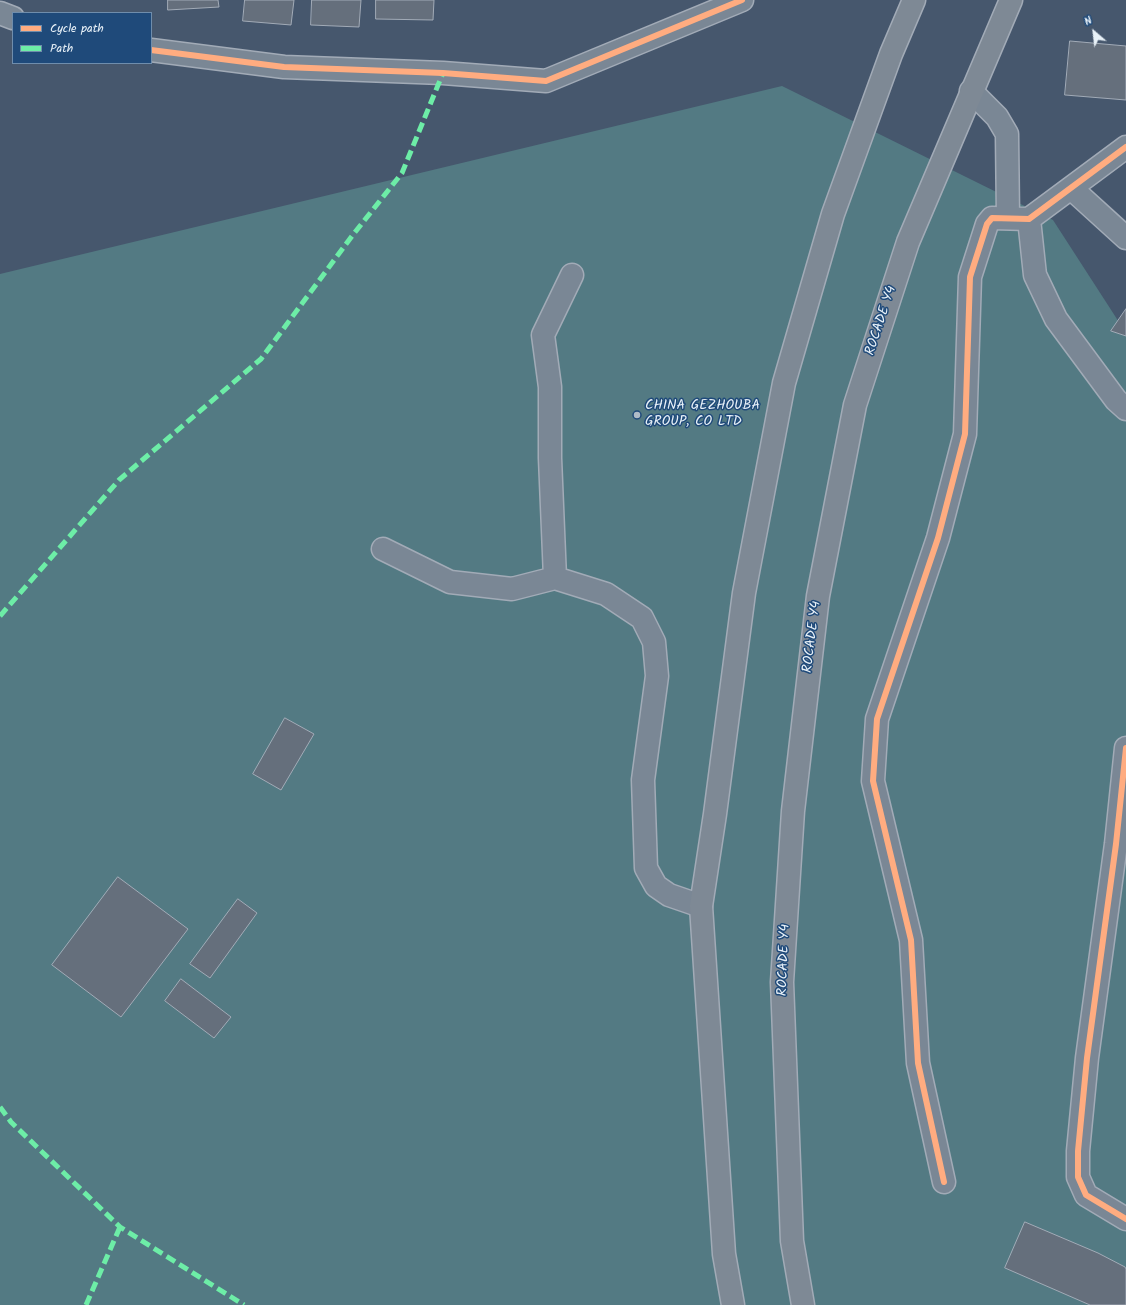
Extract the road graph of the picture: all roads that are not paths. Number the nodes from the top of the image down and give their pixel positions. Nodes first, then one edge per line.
1 (742, 0) edge
2 (914, 0) edge
3 (1010, 0) edge
4 (0, 13) edge
5 (12, 18) edge
6 (152, 50) edge
7 (971, 92) junction
8 (1126, 147) edge
9 (1071, 188) junction
10 (1018, 219) junction
11 (1126, 238) edge
12 (572, 275) dead end
13 (1126, 409) edge
14 (383, 549) dead end
15 (555, 578) junction
16 (1126, 748) edge
17 (701, 906) junction
18 (944, 1182) dead end
19 (1126, 1219) edge
20 (733, 1305) edge
21 (803, 1305) edge

1 - 6 street
2 - 17 highway
3 - 7 highway, ROCADE Y4
4 - 5 street
7 - 10 street
7 - 21 highway, ROCADE Y4
8 - 9 street
9 - 10 street
9 - 11 street
10 - 13 street
10 - 18 street
12 - 15 street
14 - 15 street
15 - 17 street
16 - 19 street
17 - 20 highway

